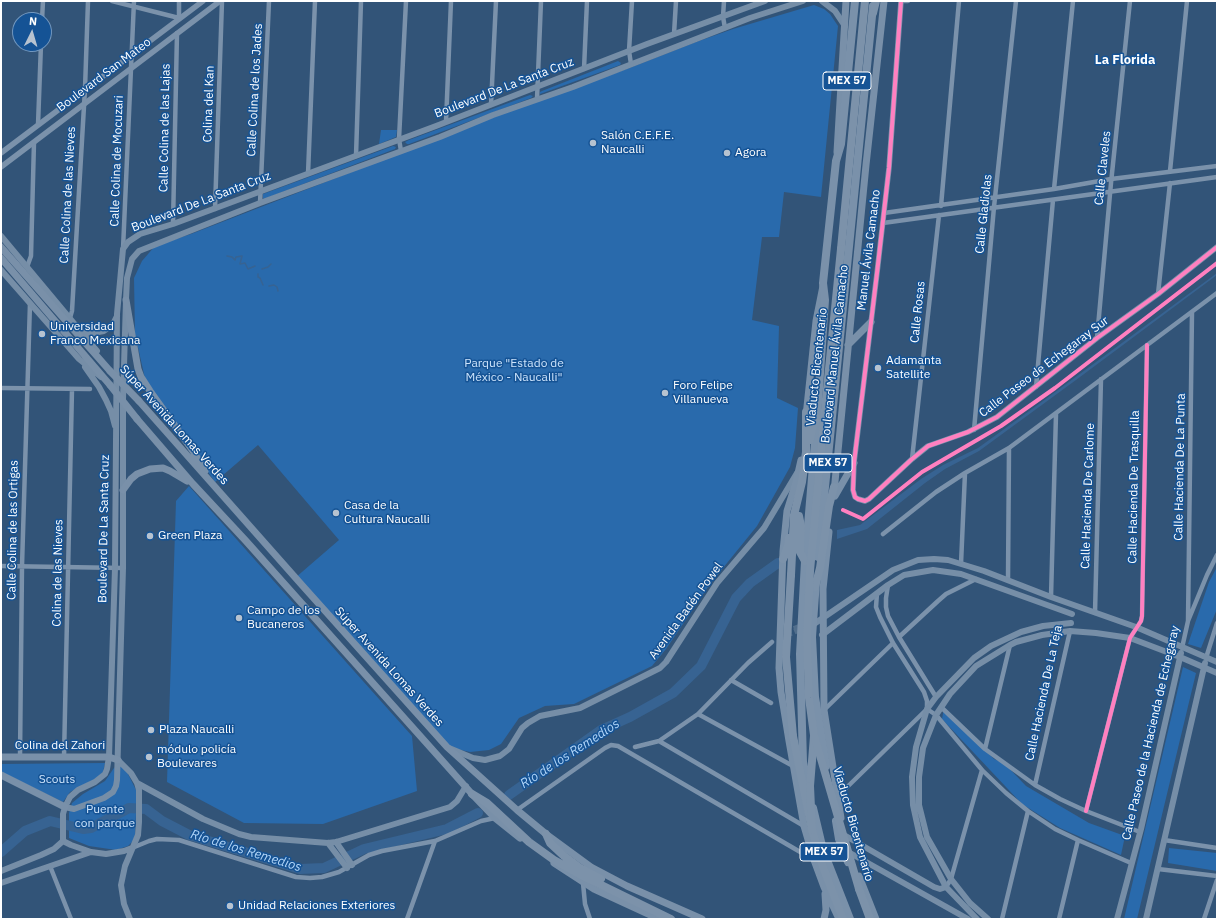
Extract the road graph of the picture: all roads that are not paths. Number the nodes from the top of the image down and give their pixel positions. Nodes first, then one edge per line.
1 (43, 1) edge
2 (88, 1) edge
3 (112, 1) edge
4 (179, 1) edge
5 (202, 1) edge
6 (221, 1) edge
7 (269, 1) edge
8 (314, 1) edge
9 (361, 1) edge
10 (406, 1) edge
11 (451, 1) edge
12 (496, 1) edge
13 (541, 1) edge
14 (587, 1) edge
15 (632, 1) edge
16 (676, 1) edge
17 (724, 1) edge
18 (765, 1) edge
19 (803, 1) edge
20 (822, 1) edge
21 (846, 1) edge
22 (855, 1) edge
23 (864, 1) edge
24 (875, 1) edge
25 (884, 1) edge
26 (902, 1) edge
27 (908, 1) edge
28 (959, 1) edge
29 (1016, 1) edge
30 (1074, 1) edge
31 (1130, 1) edge
32 (1187, 1) edge
33 (134, 4) edge
34 (42, 12) edge
35 (723, 16) junction
36 (179, 18) junction
37 (845, 26) junction
38 (725, 28) junction
39 (177, 33) junction
40 (674, 34) junction
41 (629, 51) junction
42 (41, 52) edge
43 (131, 55) junction
44 (631, 64) junction
45 (131, 68) junction
46 (584, 69) junction
47 (538, 86) junction
48 (85, 89) junction
49 (537, 99) junction
50 (84, 104) junction
51 (491, 105) junction
52 (446, 122) junction
53 (38, 125) junction
54 (399, 139) junction
55 (34, 142) junction
56 (401, 151) junction
57 (1, 153) edge
58 (356, 156) junction
59 (836, 161) junction
60 (1217, 166) edge
61 (1, 167) edge
62 (1170, 171) junction
63 (308, 174) junction
64 (1217, 177) edge
65 (1111, 179) junction
66 (1170, 183) junction
67 (1054, 189) junction
68 (260, 191) junction
69 (1110, 192) junction
70 (996, 197) junction
71 (1053, 200) junction
72 (260, 203) junction
73 (941, 206) junction
74 (994, 207) junction
75 (215, 209) junction
76 (884, 214) junction
77 (939, 215) junction
78 (883, 223) junction
79 (174, 224) junction
80 (1, 236) edge
81 (1, 247) edge
82 (1217, 247) edge
83 (123, 249) junction
84 (1, 258) edge
85 (27, 268) junction
86 (1, 270) edge
87 (823, 283) junction
88 (1217, 293) edge
89 (1158, 294) junction
90 (126, 300) junction
91 (30, 303) junction
92 (1192, 312) junction
93 (117, 314) junction
94 (70, 318) junction
95 (871, 322) junction
96 (81, 332) junction
97 (1097, 338) junction
98 (848, 345) junction
99 (1147, 345) junction
100 (79, 359) junction
101 (109, 370) junction
102 (1101, 379) junction
103 (109, 385) junction
104 (1036, 387) junction
105 (1, 388) edge
106 (27, 388) junction
107 (72, 389) junction
108 (90, 389) dead end
109 (806, 412) junction
110 (1056, 414) junction
111 (818, 418) junction
112 (974, 430) junction
113 (117, 442) junction
114 (1009, 448) junction
115 (912, 459) junction
116 (854, 463) junction
117 (800, 466) junction
118 (964, 474) junction
119 (193, 484) junction
120 (212, 484) junction
121 (834, 487) junction
122 (123, 490) junction
123 (833, 499) junction
124 (858, 499) joint
125 (797, 516) junction
126 (883, 534) dead end
127 (794, 539) junction
128 (1217, 555) edge
129 (783, 558) junction
130 (918, 560) junction
131 (805, 561) junction
132 (961, 564) junction
133 (1, 566) edge
134 (22, 566) junction
135 (68, 567) junction
136 (115, 568) junction
137 (124, 568) junction
138 (920, 571) junction
139 (976, 579) junction
140 (1008, 580) junction
141 (888, 585) junction
142 (815, 587) junction
143 (877, 593) junction
144 (1051, 597) junction
145 (1072, 605) junction
146 (1095, 613) junction
147 (1072, 614) junction
148 (1188, 621) junction
149 (817, 622) junction
150 (1071, 622) junction
151 (1217, 623) edge
152 (1136, 628) junction
153 (1070, 631) junction
154 (822, 635) junction
155 (899, 637) junction
156 (1130, 638) junction
157 (772, 642) dead end
158 (893, 643) junction
159 (1010, 645) junction
160 (1182, 648) junction
161 (1180, 657) junction
162 (1206, 658) junction
163 (1217, 662) edge
164 (1204, 667) junction
165 (1217, 672) edge
166 (731, 680) junction
167 (944, 688) junction
168 (950, 694) junction
169 (936, 697) junction
170 (771, 703) dead end
171 (941, 707) junction
172 (927, 709) junction
173 (824, 710) junction
174 (698, 714) junction
175 (936, 715) junction
176 (814, 735) junction
177 (660, 741) junction
178 (447, 747) junction
179 (634, 747) dead end
180 (986, 749) junction
181 (1, 757) edge
182 (20, 757) junction
183 (64, 757) junction
184 (109, 757) junction
185 (118, 760) junction
186 (793, 766) junction
187 (448, 767) junction
188 (982, 770) junction
189 (1, 774) edge
190 (137, 783) junction
191 (1035, 785) junction
192 (466, 786) junction
193 (472, 794) junction
194 (838, 796) junction
195 (520, 808) junction
196 (64, 811) junction
197 (1028, 811) junction
198 (1086, 812) junction
199 (495, 818) junction
200 (810, 829) junction
201 (1140, 832) junction
202 (546, 834) junction
203 (844, 835) junction
204 (1078, 840) junction
205 (1164, 840) junction
206 (63, 841) junction
207 (435, 841) junction
208 (336, 842) junction
209 (328, 843) junction
210 (132, 848) junction
211 (1217, 848) edge
212 (91, 852) junction
213 (850, 853) junction
214 (814, 860) junction
215 (1131, 863) junction
216 (348, 865) junction
217 (50, 866) junction
218 (1158, 869) junction
219 (1, 871) edge
220 (1217, 876) edge
221 (951, 879) junction
222 (1217, 880) edge
223 (1, 883) edge
224 (583, 883) junction
225 (824, 887) junction
226 (946, 887) junction
227 (624, 894) junction
228 (70, 919) edge
229 (130, 919) edge
230 (407, 919) edge
231 (590, 919) edge
232 (659, 919) edge
233 (671, 919) edge
234 (679, 919) edge
235 (702, 919) edge
236 (824, 919) edge
237 (839, 919) edge
238 (843, 919) edge
239 (848, 919) edge
240 (869, 919) edge
241 (876, 919) edge
242 (968, 919) edge
243 (977, 919) edge
244 (988, 919) edge
245 (1002, 919) edge
246 (1059, 919) edge
247 (1117, 919) edge
248 (1146, 919) edge
249 (1204, 919) edge

1 - 34 street
2 - 48 street, Calle Colina de las Nieves
3 - 33 street
4 - 36 street
5 - 36 street, Boulevard San Mateo
6 - 39 street, Boulevard San Mateo
6 - 75 street, Colina del Kan
7 - 68 street, Calle Colina de los Jades
8 - 63 street
9 - 58 street
10 - 54 street
11 - 52 street
12 - 51 street
13 - 47 street
14 - 46 street
15 - 41 street
16 - 40 street
17 - 35 street
18 - 35 main road, Boulevard De La Santa Cruz
19 - 38 main road, Boulevard De La Santa Cruz
20 - 37 main road
21 - 37 main road, Boulevard Manuel Ávila Camacho
22 - 59 highway, Boulevard Manuel Ávila Camacho / MEX 57
23 - 176 highway, Viaducto Bicentenario, bridge
24 - 142 highway, Boulevard Manuel Ávila Camacho / MEX 57
25 - 98 main road, Boulevard Manuel Ávila Camacho
26 - 27 street
26 - 76 street, Manuel Ávila Camacho
28 - 73 street
29 - 70 street, Calle Gladiolas
30 - 67 street
31 - 65 street, Calle Claveles
32 - 62 street
33 - 36 street
33 - 43 street, Calle Colina de Mocuzari
35 - 38 street
35 - 40 main road, Boulevard De La Santa Cruz
36 - 43 street, Boulevard San Mateo
37 - 59 main road, Boulevard Manuel Ávila Camacho
38 - 44 main road, Boulevard De La Santa Cruz
39 - 45 street, Boulevard San Mateo
39 - 79 street, Calle Colina de las Lajas
40 - 41 main road, Boulevard De La Santa Cruz
41 - 44 street
41 - 46 main road, Boulevard De La Santa Cruz
42 - 53 street
43 - 45 street, Calle Colina de Mocuzari
43 - 48 street, Boulevard San Mateo
44 - 49 main road, Boulevard De La Santa Cruz
45 - 50 street, Boulevard San Mateo
45 - 83 street, Calle Colina de Mocuzari
46 - 47 main road, Boulevard De La Santa Cruz
47 - 49 street
47 - 51 main road, Boulevard De La Santa Cruz
48 - 50 street, Calle Colina de las Nieves
48 - 53 street, Boulevard San Mateo
49 - 56 main road, Boulevard De La Santa Cruz
50 - 55 street, Boulevard San Mateo
50 - 94 street, Calle Colina de las Nieves
51 - 52 main road, Boulevard De La Santa Cruz
52 - 54 main road, Boulevard De La Santa Cruz
53 - 57 street, Boulevard San Mateo
54 - 56 street
54 - 58 main road, Boulevard De La Santa Cruz
55 - 61 street, Boulevard San Mateo
55 - 85 street
56 - 72 main road, Boulevard De La Santa Cruz
58 - 63 main road, Boulevard De La Santa Cruz
59 - 87 highway, Boulevard Manuel Ávila Camacho / MEX 57
60 - 62 street
62 - 65 street
63 - 68 main road, Boulevard De La Santa Cruz
64 - 66 street
65 - 67 street
65 - 69 street, Calle Claveles
66 - 69 street
66 - 89 street
67 - 70 street
68 - 72 street, Calle Colina de los Jades
68 - 75 main road, Boulevard De La Santa Cruz
69 - 71 street
69 - 97 street, Calle Claveles
70 - 73 street
70 - 74 street, Calle Gladiolas
71 - 74 street
71 - 104 street
72 - 90 main road, Boulevard De La Santa Cruz
73 - 76 street
74 - 77 street
74 - 112 street, Calle Gladiolas
75 - 79 main road, Boulevard De La Santa Cruz
76 - 78 street, Manuel Ávila Camacho
77 - 78 street
77 - 115 street, Calle Rosas
78 - 95 street, Manuel Ávila Camacho
79 - 83 main road, Boulevard De La Santa Cruz
80 - 85 main road, Súper Avenida Lomas Verdes
81 - 101 main road, Súper Avenida Lomas Verdes
82 - 89 street, Calle Paseo de Echegaray Sur
83 - 93 main road, Boulevard De La Santa Cruz
84 - 103 main road, Súper Avenida Lomas Verdes
85 - 94 main road, Súper Avenida Lomas Verdes
86 - 91 main road, Súper Avenida Lomas Verdes
87 - 109 main road, Boulevard Manuel Ávila Camacho
87 - 111 highway, Boulevard Manuel Ávila Camacho / MEX 57
88 - 92 street
89 - 97 street, Calle Paseo de Echegaray Sur
90 - 120 main road
90 - 122 main road, Boulevard De La Santa Cruz
91 - 100 main road, Súper Avenida Lomas Verdes
91 - 106 street, Calle Colina de las Ortigas
92 - 99 street
92 - 148 street, Calle Hacienda De La Punta
93 - 96 main road
93 - 113 main road, Boulevard De La Santa Cruz
94 - 96 main road, Súper Avenida Lomas Verdes
95 - 98 main road
95 - 116 street, Manuel Ávila Camacho
96 - 101 main road, Súper Avenida Lomas Verdes
97 - 104 street, Calle Paseo de Echegaray Sur
98 - 121 main road, Boulevard Manuel Ávila Camacho
99 - 102 street
99 - 152 street, Calle Hacienda De Trasquilla
100 - 103 main road, Súper Avenida Lomas Verdes
100 - 113 main road
101 - 120 main road, Súper Avenida Lomas Verdes, bridge
102 - 110 street
102 - 146 street, Calle Hacienda De Carlome
103 - 119 main road, Súper Avenida Lomas Verdes, bridge
104 - 112 street, Calle Paseo de Echegaray Sur
105 - 106 street
106 - 107 street
106 - 134 street, Calle Colina de las Ortigas
107 - 108 street
107 - 135 street, Colina de las Nieves
109 - 117 main road, Boulevard Manuel Ávila Camacho
109 - 125 highway
110 - 114 street
110 - 144 street
111 - 125 highway
111 - 131 highway, Boulevard Manuel Ávila Camacho / MEX 57
112 - 115 street, Calle Paseo de Echegaray Sur
113 - 136 main road, Boulevard De La Santa Cruz
114 - 118 street
114 - 140 street
115 - 124 street, Calle Paseo de Echegaray Sur
116 - 123 main road
116 - 124 street, Manuel Ávila Camacho
117 - 129 main road, Boulevard Manuel Ávila Camacho
117 - 178 main road, Avenida Badén Powel
118 - 126 street
118 - 132 street
119 - 122 main road
119 - 187 main road, Súper Avenida Lomas Verdes
120 - 178 main road, Súper Avenida Lomas Verdes
121 - 123 main road, Boulevard Manuel Ávila Camacho
121 - 142 highway
122 - 137 main road, Boulevard De La Santa Cruz
123 - 149 main road, Boulevard Manuel Ávila Camacho
125 - 127 highway
127 - 129 highway
127 - 131 highway
127 - 200 highway, bridge
128 - 148 street, Calle Paseo de la Hacienda de Echegaray
129 - 186 main road, Boulevard Manuel Ávila Camacho
130 - 132 main road
130 - 138 main road
130 - 149 main road
131 - 239 highway, Boulevard Manuel Ávila Camacho / MEX 57
132 - 140 main road
133 - 134 street
134 - 135 street
134 - 182 street, Calle Colina de las Ortigas
135 - 136 street
135 - 183 street, Colina de las Nieves
136 - 137 street
136 - 184 main road, Boulevard De La Santa Cruz
137 - 185 main road, Boulevard De La Santa Cruz
138 - 139 main road
138 - 141 main road
139 - 147 main road
139 - 155 street
140 - 144 main road
141 - 143 main road
141 - 155 street
142 - 240 highway, Boulevard Manuel Ávila Camacho / MEX 57
143 - 154 main road
143 - 158 street
144 - 145 main road
145 - 146 main road
145 - 147 main road, Calle Hacienda De La Teja
146 - 152 main road
147 - 150 main road, Calle Hacienda De La Teja
148 - 160 street, Calle Paseo de la Hacienda de Echegaray
149 - 154 main road, Boulevard Manuel Ávila Camacho
150 - 153 main road, Calle Hacienda De La Teja
150 - 167 main road
151 - 162 street
152 - 156 street, Calle Hacienda De Trasquilla
152 - 160 main road
153 - 156 main road
153 - 159 main road
153 - 191 street, Calle Hacienda De La Teja
154 - 173 main road, Boulevard Manuel Ávila Camacho
155 - 169 street
156 - 161 main road
156 - 198 street, Calle Hacienda De Trasquilla
157 - 166 street
158 - 172 street
158 - 173 street
159 - 168 main road
159 - 180 street
160 - 161 main road, Calle Paseo de la Hacienda de Echegaray
160 - 162 main road
161 - 164 main road
161 - 201 main road, Calle Paseo de la Hacienda de Echegaray
162 - 163 main road
162 - 164 main road
164 - 165 main road
164 - 205 main road
166 - 170 street
166 - 174 street
167 - 168 street
167 - 169 main road
168 - 171 main road
169 - 172 main road
171 - 175 main road
171 - 180 street
172 - 175 street
172 - 194 street
172 - 226 main road
173 - 194 main road, Boulevard Manuel Ávila Camacho
174 - 177 street
174 - 186 street
175 - 188 street
175 - 221 main road
176 - 200 highway, Viaducto Bicentenario, bridge
176 - 240 highway, Viaducto Bicentenario, bridge
177 - 179 street
177 - 200 street
178 - 187 main road
178 - 195 main road, Súper Avenida Lomas Verdes
180 - 191 street
181 - 182 main road, Colina del Zahori
182 - 183 main road, Colina del Zahori
183 - 184 main road, Colina del Zahori
184 - 185 main road, Colina del Zahori
184 - 196 main road, Boulevard De La Santa Cruz
185 - 190 main road
185 - 196 main road, Boulevard De La Santa Cruz
186 - 200 main road, Boulevard Manuel Ávila Camacho
187 - 192 main road, Súper Avenida Lomas Verdes
188 - 197 street
188 - 221 street
189 - 196 main road
190 - 209 main road
190 - 210 main road
191 - 198 street
192 - 193 main road, Súper Avenida Lomas Verdes
192 - 208 main road
193 - 199 main road, Súper Avenida Lomas Verdes
193 - 227 highway
194 - 203 main road, Boulevard Manuel Ávila Camacho
195 - 202 main road, Súper Avenida Lomas Verdes
195 - 214 street
196 - 206 main road
197 - 204 street
197 - 245 street
198 - 201 street
199 - 207 street
199 - 224 main road, Súper Avenida Lomas Verdes
200 - 214 main road, Boulevard Manuel Ávila Camacho
200 - 238 highway
200 - 239 highway
201 - 215 main road, Calle Paseo de la Hacienda de Echegaray
202 - 227 highway
202 - 235 main road, Súper Avenida Lomas Verdes
203 - 213 main road, Boulevard Manuel Ávila Camacho
203 - 226 main road
204 - 215 street
204 - 246 street
205 - 211 street
205 - 218 main road
206 - 212 main road
206 - 219 main road
207 - 216 street
207 - 230 street
208 - 209 main road
208 - 216 main road
209 - 216 main road
210 - 212 main road
210 - 216 street
210 - 229 main road
212 - 217 main road
213 - 241 main road, Boulevard Manuel Ávila Camacho
213 - 242 main road
214 - 225 main road, Boulevard Manuel Ávila Camacho
215 - 247 main road, Calle Paseo de la Hacienda de Echegaray
217 - 223 main road
217 - 228 street
218 - 220 street
218 - 248 main road
221 - 226 street
221 - 244 main road
222 - 249 street
224 - 231 street
224 - 232 main road, Súper Avenida Lomas Verdes
225 - 236 main road
225 - 237 main road, Boulevard Manuel Ávila Camacho
226 - 243 main road
227 - 233 highway
227 - 234 highway

